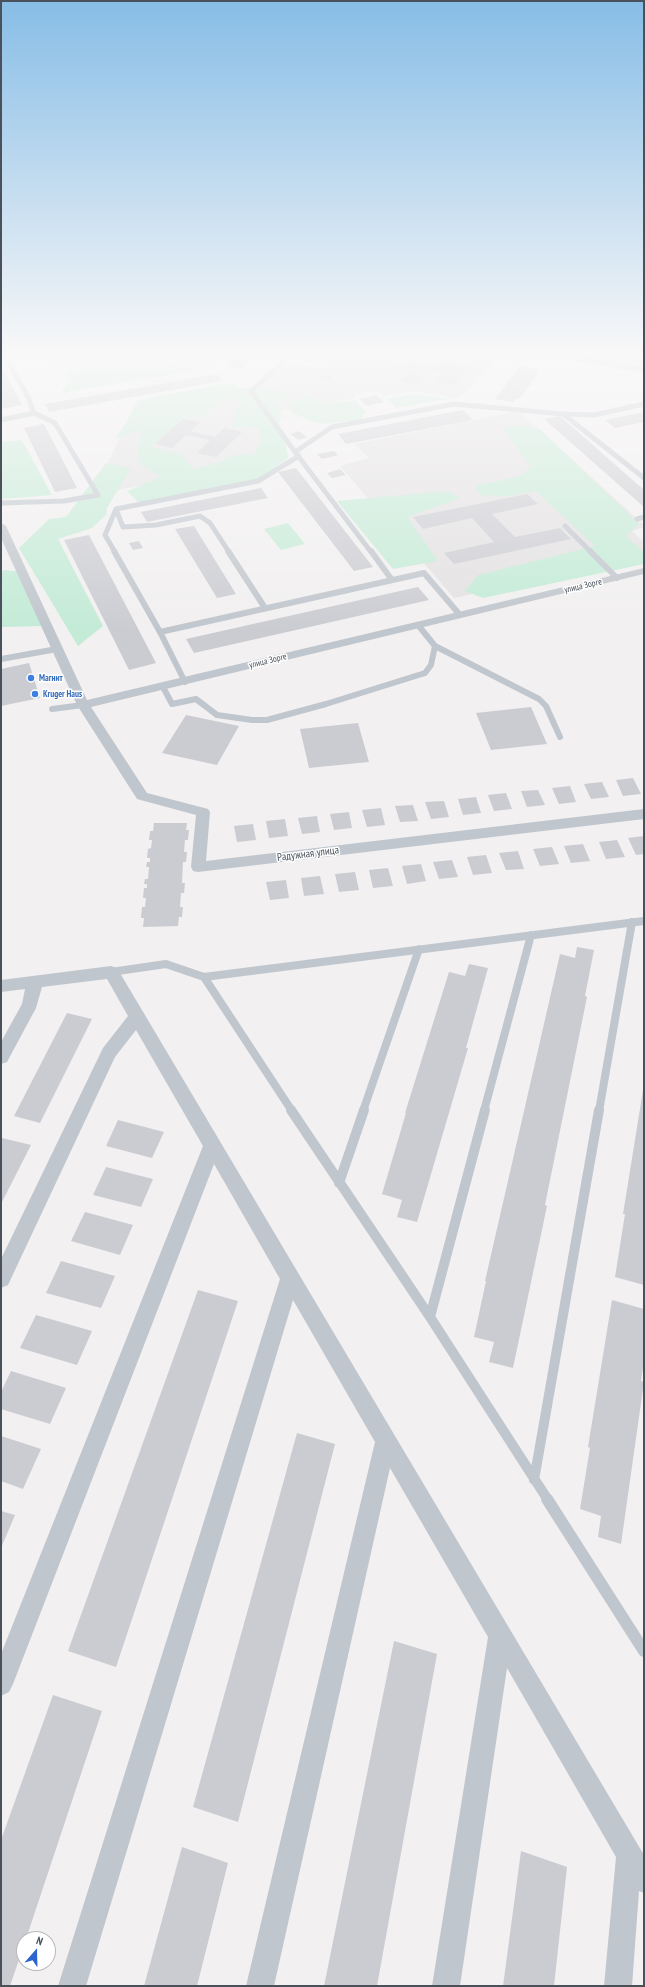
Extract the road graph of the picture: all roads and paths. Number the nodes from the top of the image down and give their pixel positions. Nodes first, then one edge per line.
1 (69, 447) edge
2 (292, 447) edge
3 (306, 447) edge
4 (604, 447) edge
5 (297, 454) junction
6 (644, 478) edge
7 (1, 503) edge
8 (116, 509) junction
9 (644, 517) edge
10 (637, 519) dead end
11 (1, 526) edge
12 (565, 526) dead end
13 (644, 572) edge
14 (617, 578) junction
15 (392, 580) junction
16 (265, 608) junction
17 (460, 615) junction
18 (418, 625) junction
19 (160, 632) junction
20 (435, 646) junction
21 (57, 649) junction
22 (1, 659) edge
23 (185, 682) junction
24 (163, 686) junction
25 (83, 705) junction
26 (52, 709) dead end
27 (560, 737) dead end
28 (644, 814) edge
29 (644, 921) edge
30 (632, 922) junction
31 (531, 935) junction
32 (419, 949) junction
33 (111, 972) junction
34 (204, 977) junction
35 (35, 982) junction
36 (1, 986) edge
37 (137, 1017) junction
38 (1, 1057) edge
39 (212, 1145) junction
40 (339, 1183) junction
41 (290, 1278) junction
42 (1, 1279) edge
43 (430, 1317) junction
44 (386, 1440) junction
45 (534, 1480) junction
46 (500, 1635) junction
47 (644, 1651) edge
48 (1, 1684) edge
49 (629, 1855) junction
50 (644, 1880) edge
51 (72, 1986) edge
52 (260, 1986) edge
53 (446, 1986) edge
54 (618, 1986) edge

1 - 7 lane
2 - 5 lane
3 - 5 lane
4 - 6 lane
5 - 8 lane
5 - 15 lane
8 - 16 lane
8 - 19 lane
9 - 10 lane
11 - 21 street
12 - 14 lane
13 - 14 street, улица Зорге
14 - 17 street, улица Зорге
15 - 16 lane
15 - 17 lane
16 - 19 lane
17 - 18 street, улица Зорге
18 - 20 lane
18 - 23 street, улица Зорге
19 - 23 lane
20 - 24 lane
20 - 27 lane
21 - 22 lane
21 - 25 street
23 - 24 street, улица Зорге
24 - 25 street, улица Зорге
25 - 26 lane
25 - 28 street, Радужная улица
29 - 30 lane
30 - 31 lane
30 - 45 lane
31 - 32 lane
31 - 43 lane
32 - 34 lane
32 - 40 lane
33 - 34 lane
33 - 35 street
33 - 37 street
34 - 40 lane
35 - 36 street
35 - 38 street
37 - 39 street
37 - 42 street
39 - 41 street
39 - 48 street
40 - 43 lane
41 - 44 street
41 - 51 street
43 - 45 lane
44 - 46 street
44 - 52 street
45 - 47 lane
46 - 49 street
46 - 53 street
49 - 50 street
49 - 54 street

